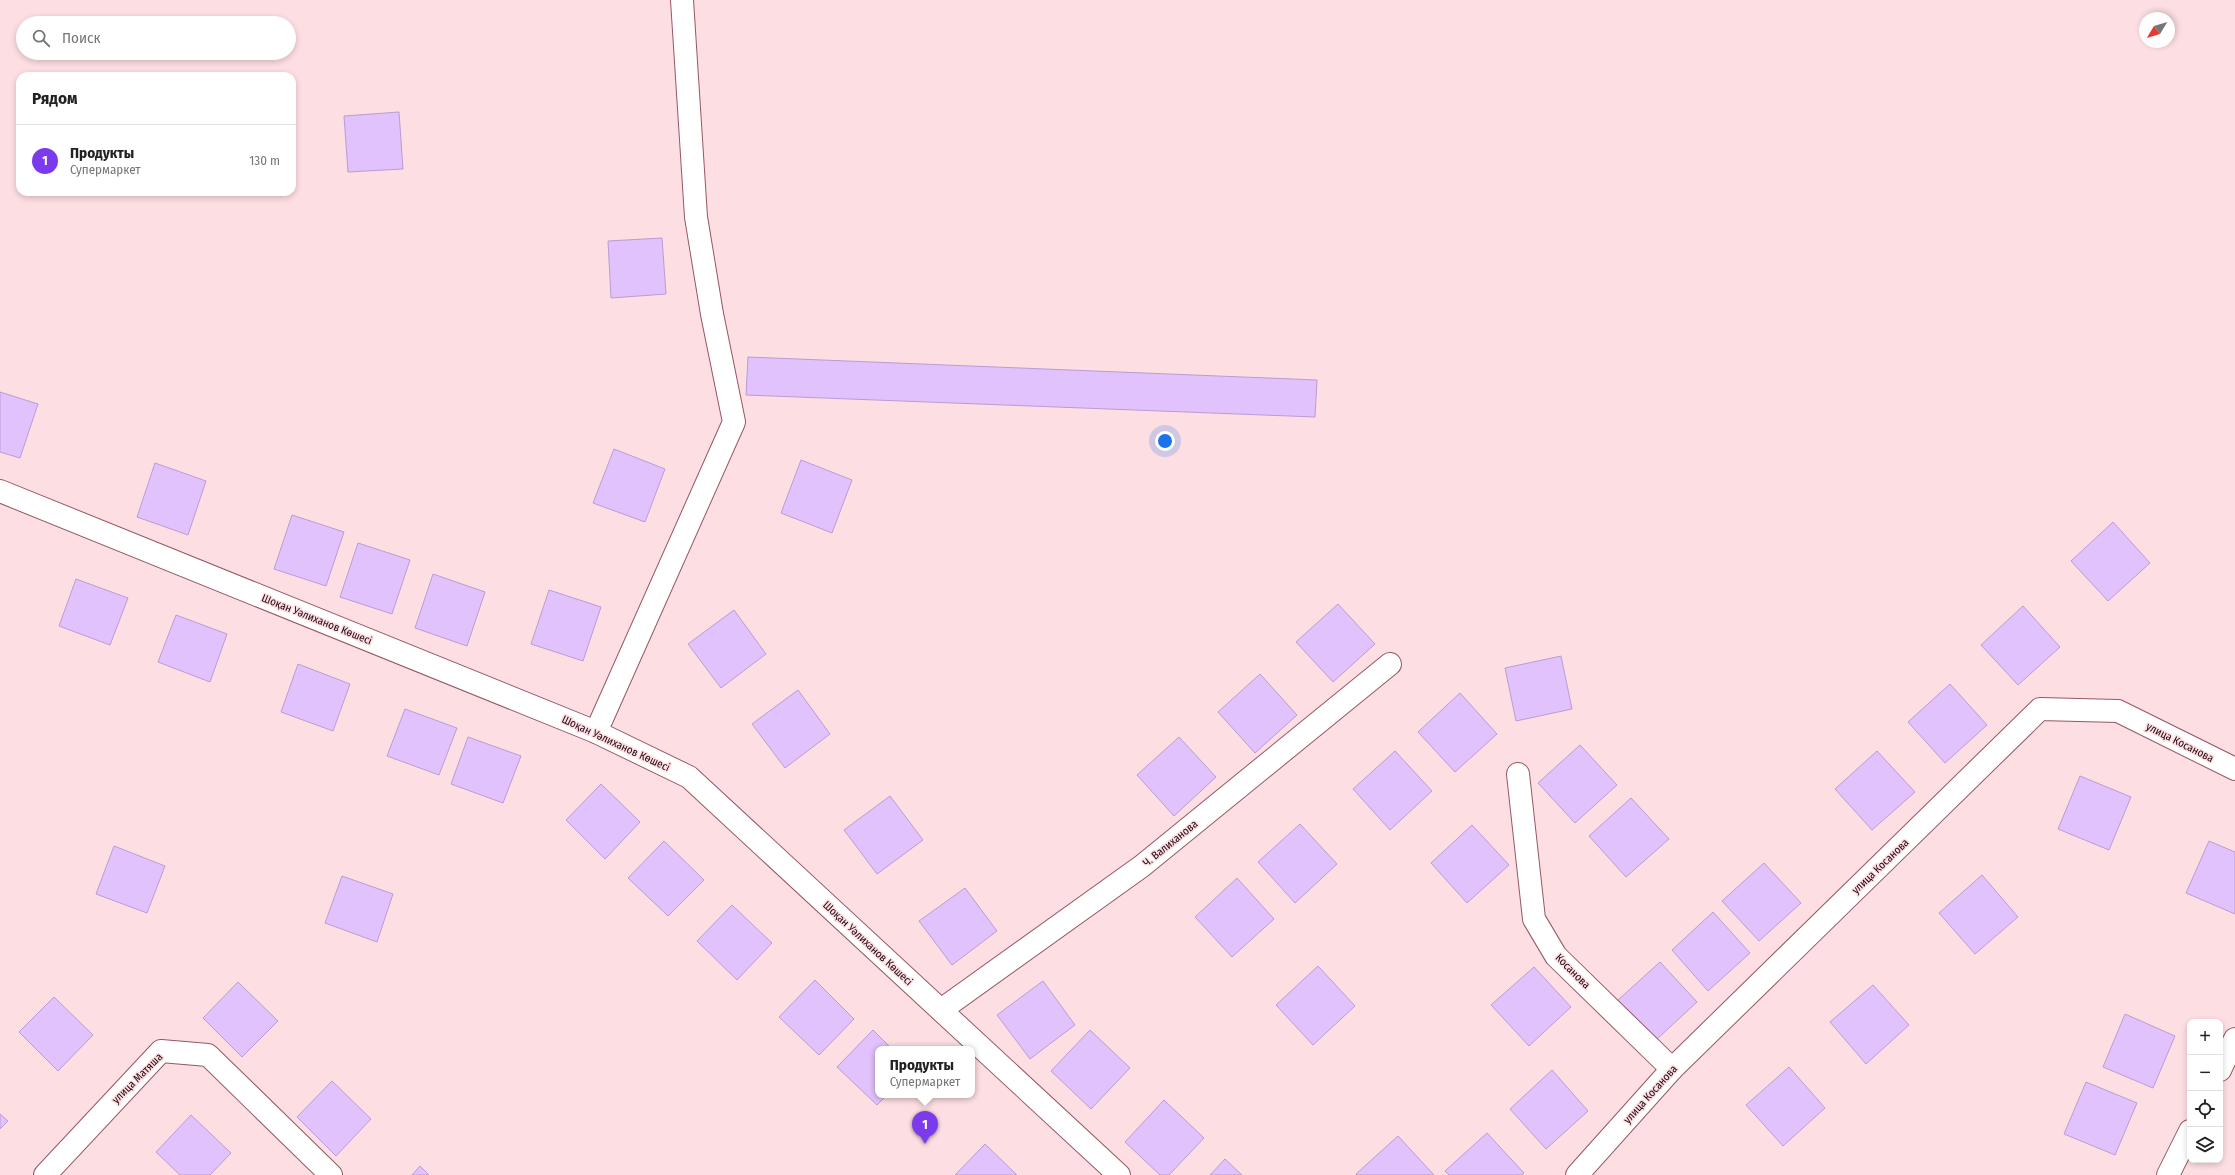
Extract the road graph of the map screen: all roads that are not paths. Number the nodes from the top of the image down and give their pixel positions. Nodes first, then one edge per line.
1 (682, 0) edge
2 (0, 491) edge
3 (1390, 664) dead end
4 (596, 732) junction
5 (2235, 769) edge
6 (1518, 774) dead end
7 (941, 1010) junction
8 (2235, 1039) edge
9 (2223, 1064) edge
10 (1672, 1068) junction
11 (2187, 1137) edge
12 (45, 1175) edge
13 (331, 1175) edge
14 (1119, 1175) edge
15 (1577, 1175) edge
16 (2168, 1175) edge

1 - 4 street
2 - 4 street, Шоқан Уәлиханов Көшесі
3 - 7 street, Ч. Валиханова
4 - 7 street, Шоқан Уәлиханов Көшесі
5 - 10 street, улица Косанова
6 - 10 street, Косанова
7 - 14 street, Шоқан Уәлиханов Көшесі
8 - 9 street
10 - 15 street, улица Косанова
11 - 16 street
12 - 13 street, улица Матяша

